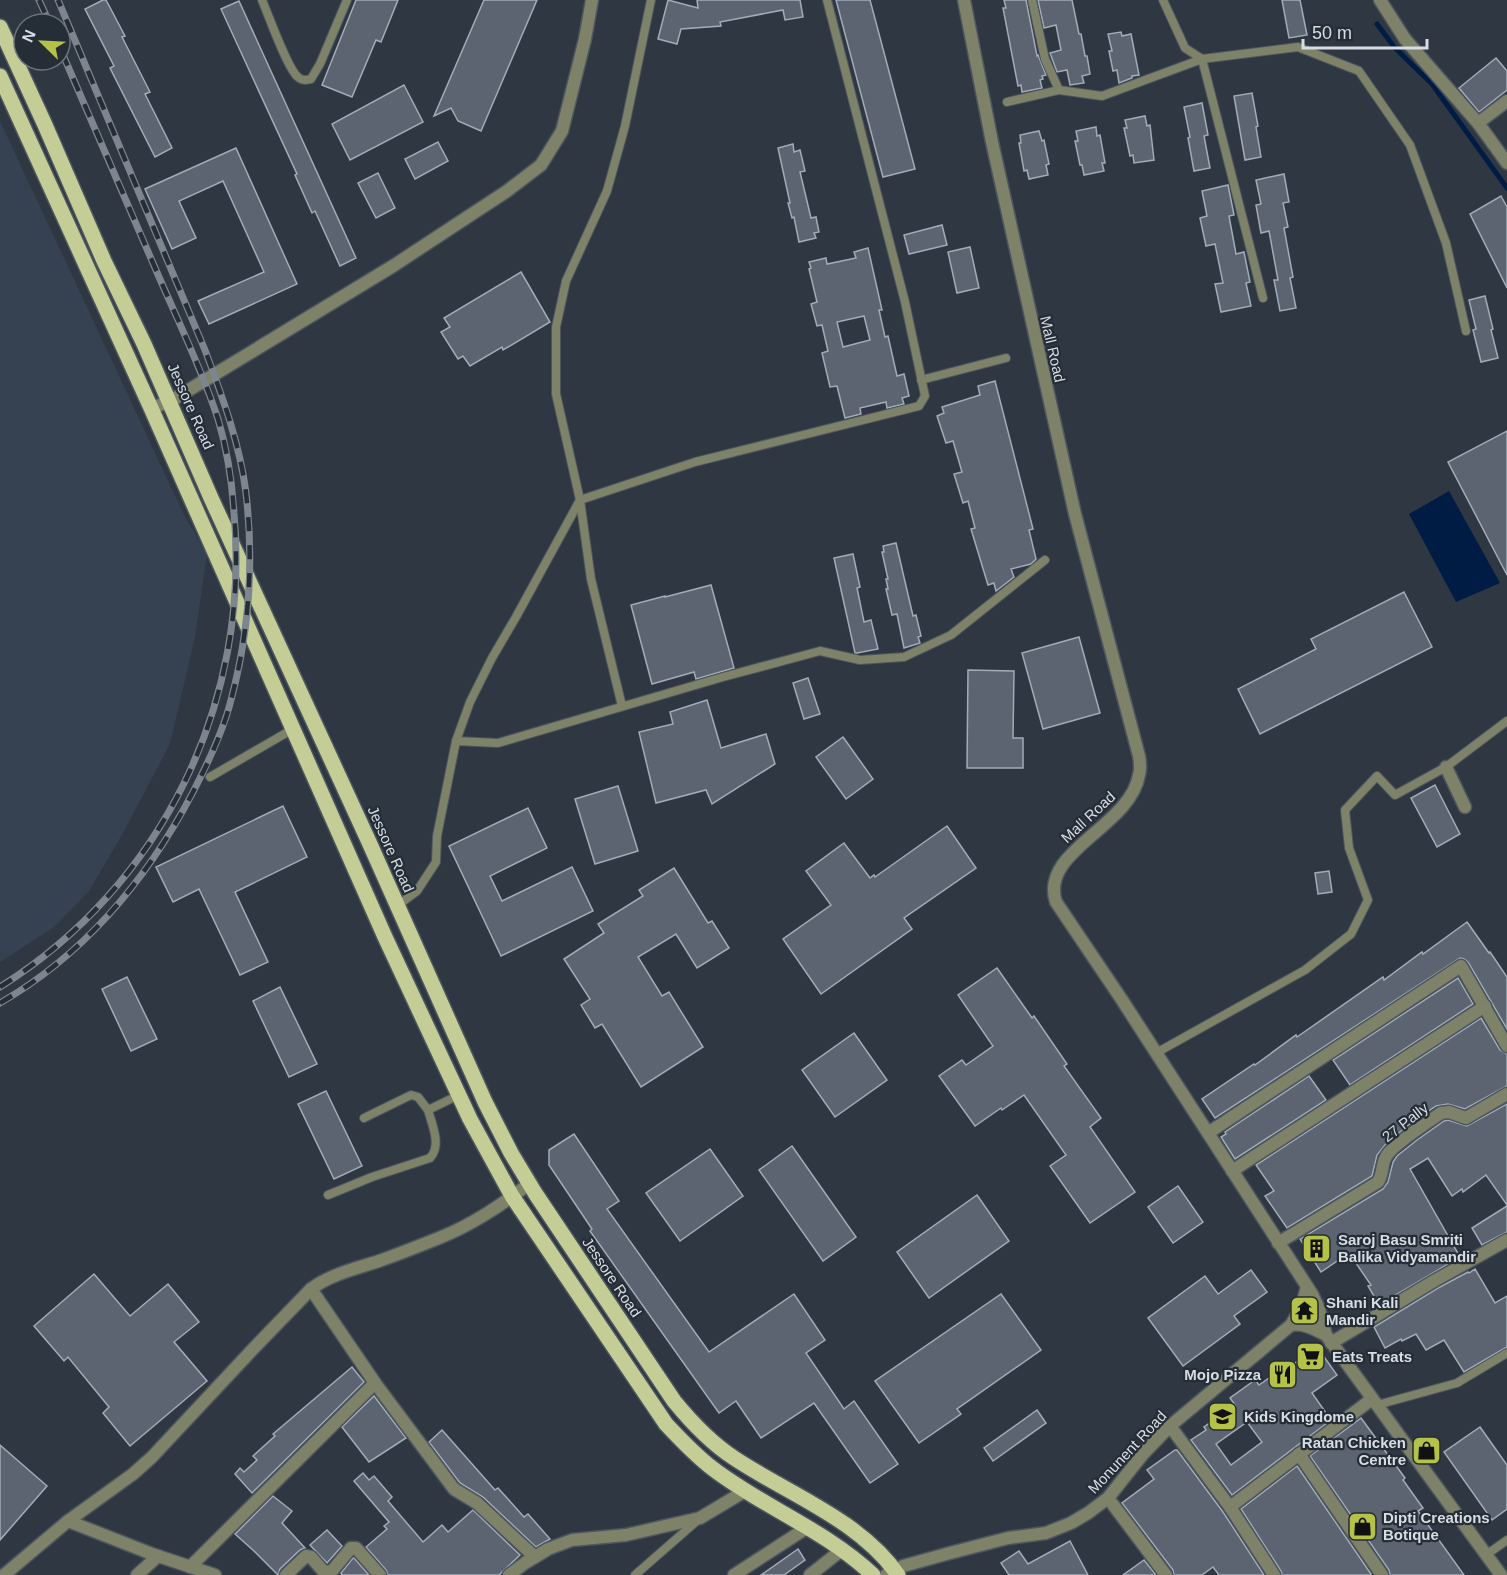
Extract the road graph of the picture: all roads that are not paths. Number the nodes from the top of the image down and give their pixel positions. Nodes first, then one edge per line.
1 (262, 0) edge
2 (347, 0) edge
3 (592, 0) edge
4 (651, 0) edge
5 (827, 0) edge
6 (964, 0) edge
7 (1032, 0) edge
8 (1163, 0) edge
9 (1380, 0) edge
10 (0, 27) edge
11 (1202, 59) junction
12 (0, 76) edge
13 (1059, 90) junction
14 (1507, 101) edge
15 (1006, 102) dead end
16 (1478, 123) junction
17 (1507, 163) edge
18 (1263, 298) dead end
19 (1466, 331) dead end
20 (1006, 358) dead end
21 (921, 380) junction
22 (169, 402) junction
23 (151, 408) junction
24 (580, 500) junction
25 (1045, 560) dead end
26 (622, 706) junction
27 (1507, 721) edge
28 (293, 729) junction
29 (456, 741) junction
30 (1446, 767) junction
31 (210, 777) dead end
32 (1465, 807) dead end
33 (397, 906) junction
34 (1485, 1006) junction
35 (1507, 1046) edge
36 (1156, 1053) junction
37 (1507, 1094) edge
38 (459, 1095) junction
39 (428, 1110) junction
40 (364, 1118) dead end
41 (1208, 1133) junction
42 (1232, 1171) junction
43 (529, 1184) junction
44 (328, 1195) dead end
45 (512, 1197) junction
46 (1507, 1240) edge
47 (1278, 1243) junction
48 (1307, 1287) junction
49 (311, 1289) junction
50 (1291, 1325) junction
51 (1329, 1339) junction
52 (1507, 1353) edge
53 (375, 1383) junction
54 (1375, 1402) junction
55 (1170, 1426) junction
56 (1299, 1454) junction
57 (745, 1491) junction
58 (1108, 1498) junction
59 (1230, 1507) junction
60 (700, 1518) junction
61 (68, 1521) junction
62 (808, 1527) junction
63 (1507, 1540) edge
64 (843, 1550) junction
65 (1486, 1555) junction
66 (158, 1556) junction
67 (535, 1557) junction
68 (190, 1567) junction
69 (893, 1573) edge
70 (4, 1575) edge
71 (137, 1575) edge
72 (215, 1575) edge
73 (286, 1575) edge
74 (380, 1575) edge
75 (509, 1575) edge
76 (635, 1575) edge
77 (734, 1575) edge
78 (810, 1575) edge
79 (873, 1575) edge
80 (1166, 1575) edge
81 (1274, 1575) edge
82 (1382, 1575) edge
83 (1501, 1575) edge

1 - 2 lane
3 - 22 street
4 - 24 lane
5 - 21 lane
6 - 36 street, Mall Road
7 - 13 lane
8 - 11 lane
9 - 16 street
10 - 22 main road, Jessore Road
11 - 13 lane
11 - 18 lane
11 - 19 lane
12 - 23 main road
13 - 15 lane
14 - 16 street
16 - 17 street
20 - 21 lane
21 - 24 lane
22 - 23 street
22 - 33 main road, Jessore Road
23 - 28 main road
24 - 26 lane
24 - 29 lane
25 - 26 lane
26 - 29 lane
27 - 30 lane
28 - 31 lane
28 - 38 main road
29 - 33 lane
30 - 32 street
30 - 36 lane
33 - 43 main road, Jessore Road
34 - 35 street
34 - 41 street
34 - 42 street
36 - 41 street, Mall Road
37 - 47 street, 27 Pally
38 - 39 lane
38 - 45 main road
39 - 40 lane
39 - 44 lane
41 - 42 street, Mall Road
42 - 47 street, Mall Road
43 - 45 street
43 - 69 main road, Jessore Road
45 - 49 street
45 - 57 main road
46 - 51 street
47 - 48 street, Mall Road
48 - 50 street, Monunent Road
48 - 51 street, Mall Road
49 - 53 street
49 - 61 street
50 - 51 street
50 - 55 street, Monunent Road
51 - 54 street, Mall Road
52 - 54 lane
53 - 67 street
53 - 68 street
54 - 56 street
54 - 65 street, Mall Road
55 - 58 street, Monunent Road
55 - 59 street
56 - 59 street
56 - 82 street
57 - 60 street
57 - 62 main road
58 - 69 street, Monunent Road
58 - 80 street
59 - 81 street
60 - 67 street
60 - 76 lane
61 - 66 street
61 - 70 street
62 - 64 main road
62 - 77 street
63 - 65 lane
64 - 78 street
64 - 79 main road
65 - 83 street, Mall Road
66 - 68 street
66 - 71 street
67 - 75 street
68 - 72 street
73 - 74 street

